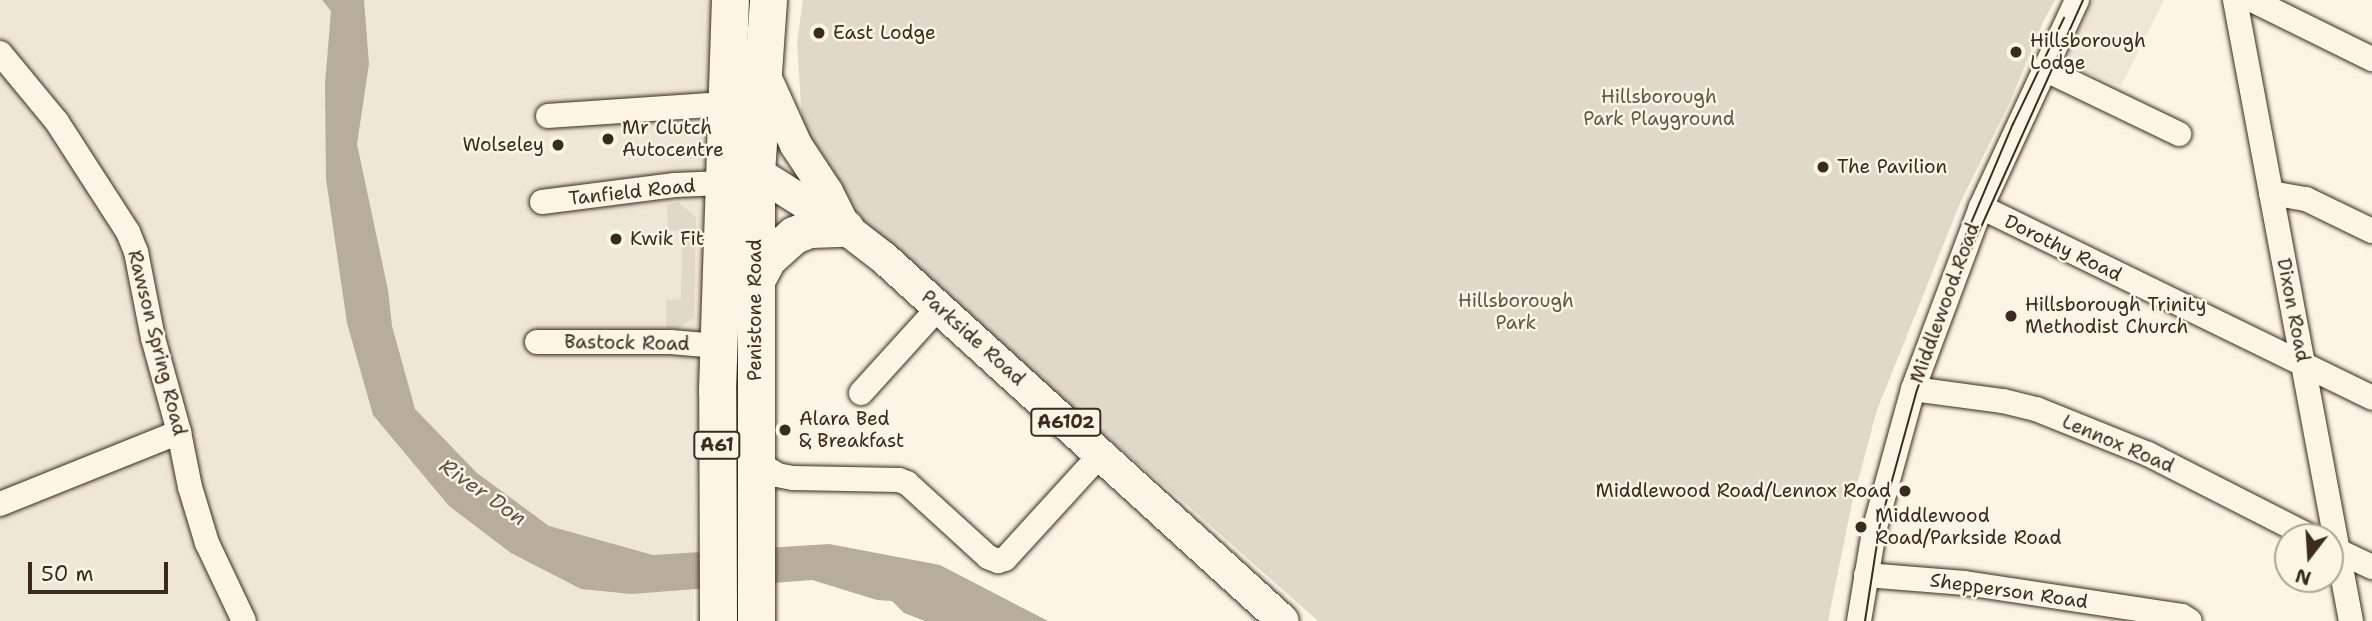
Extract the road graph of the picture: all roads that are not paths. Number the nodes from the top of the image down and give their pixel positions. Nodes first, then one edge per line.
1 (730, 0) edge
2 (768, 0) edge
3 (2077, 0) edge
4 (2235, 0) edge
5 (2252, 0) edge
6 (0, 53) edge
7 (2372, 59) edge
8 (2044, 69) junction
9 (763, 72) junction
10 (548, 116) dead end
11 (724, 121) junction
12 (2179, 134) dead end
13 (739, 178) junction
14 (2271, 193) junction
15 (542, 202) dead end
16 (1981, 207) junction
17 (845, 228) junction
18 (2372, 231) edge
19 (755, 282) junction
20 (940, 306) junction
21 (537, 342) dead end
22 (718, 346) junction
23 (755, 357) junction
24 (2303, 364) junction
25 (1913, 389) junction
26 (861, 393) dead end
27 (2372, 398) edge
28 (179, 432) junction
29 (1101, 454) junction
30 (755, 461) junction
31 (0, 504) edge
32 (2284, 523) edge
33 (2330, 523) edge
34 (2344, 553) edge
35 (2372, 566) edge
36 (1866, 575) junction
37 (2344, 591) edge
38 (244, 621) edge
39 (718, 621) edge
40 (756, 621) edge
41 (1283, 621) edge
42 (1859, 621) edge
43 (2190, 621) edge
44 (2351, 621) edge

1 - 11 highway
2 - 9 highway, Penistone Road / A61
3 - 8 street, Middlewood Road
4 - 14 street, Dixon Road
5 - 7 street
6 - 28 street, Rawson Spring Road
8 - 12 street
8 - 16 street, Middlewood Road
9 - 13 highway, Penistone Road / A61
9 - 17 main road, Parkside Road / A6102
10 - 11 street
11 - 13 highway
13 - 15 street, Tanfield Road
13 - 17 main road, Parkside Road / A6102
13 - 19 highway, Penistone Road / A61
13 - 22 highway, Penistone Road / A61
14 - 18 street
14 - 24 street, Dixon Road
16 - 24 street, Dorothy Road
16 - 25 street, Middlewood Road
17 - 19 highway
17 - 20 main road, Parkside Road / A6102
19 - 23 highway, Penistone Road / A61
20 - 26 street
20 - 29 main road, Parkside Road / A6102
21 - 22 street, Bastock Road
22 - 23 highway
22 - 39 highway, Penistone Road / A61
23 - 30 highway, Penistone Road / A61
24 - 27 street, Dorothy Road
24 - 33 street, Dixon Road
25 - 32 street, Lennox Road
25 - 36 street, Middlewood Road
28 - 31 street
28 - 38 street, Rawson Spring Road
29 - 30 street
29 - 41 main road, Parkside Road / A6102
30 - 40 highway, Penistone Road / A61
34 - 35 street
36 - 42 street, Middlewood Road
36 - 43 street, Shepperson Road
37 - 44 street, Dixon Road

